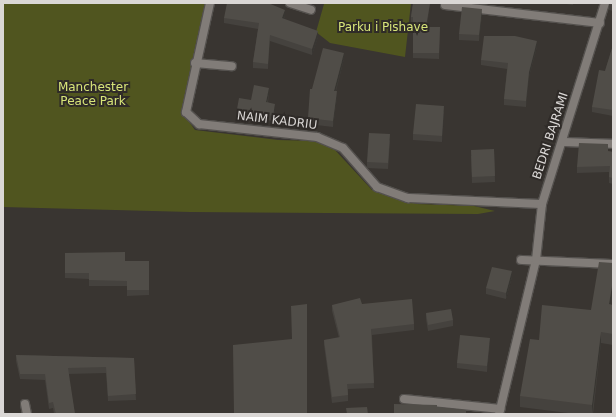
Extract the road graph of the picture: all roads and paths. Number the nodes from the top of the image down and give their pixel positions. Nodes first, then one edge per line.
1 (210, 3) edge
2 (290, 3) edge
3 (605, 3) edge
4 (445, 5) dead end
5 (311, 10) dead end
6 (600, 23) junction
7 (195, 63) junction
8 (232, 66) dead end
9 (562, 142) junction
10 (613, 144) edge
11 (542, 204) junction
12 (521, 260) dead end
13 (536, 260) junction
14 (613, 264) edge
15 (404, 399) dead end
16 (25, 404) dead end
17 (500, 412) edge
18 (27, 414) edge

1 - 7 street, NAIM KADRIU
2 - 5 street
3 - 6 street, BEDRI BAJRAMI
4 - 6 street
6 - 9 street, BEDRI BAJRAMI
7 - 8 street
7 - 11 street, NAIM KADRIU
9 - 10 street
9 - 11 street, BEDRI BAJRAMI
11 - 13 street, BEDRI BAJRAMI
12 - 13 street
13 - 14 street
13 - 17 street, BEDRI BAJRAMI
15 - 17 street, BEDRI BAJRAMI
16 - 18 street

